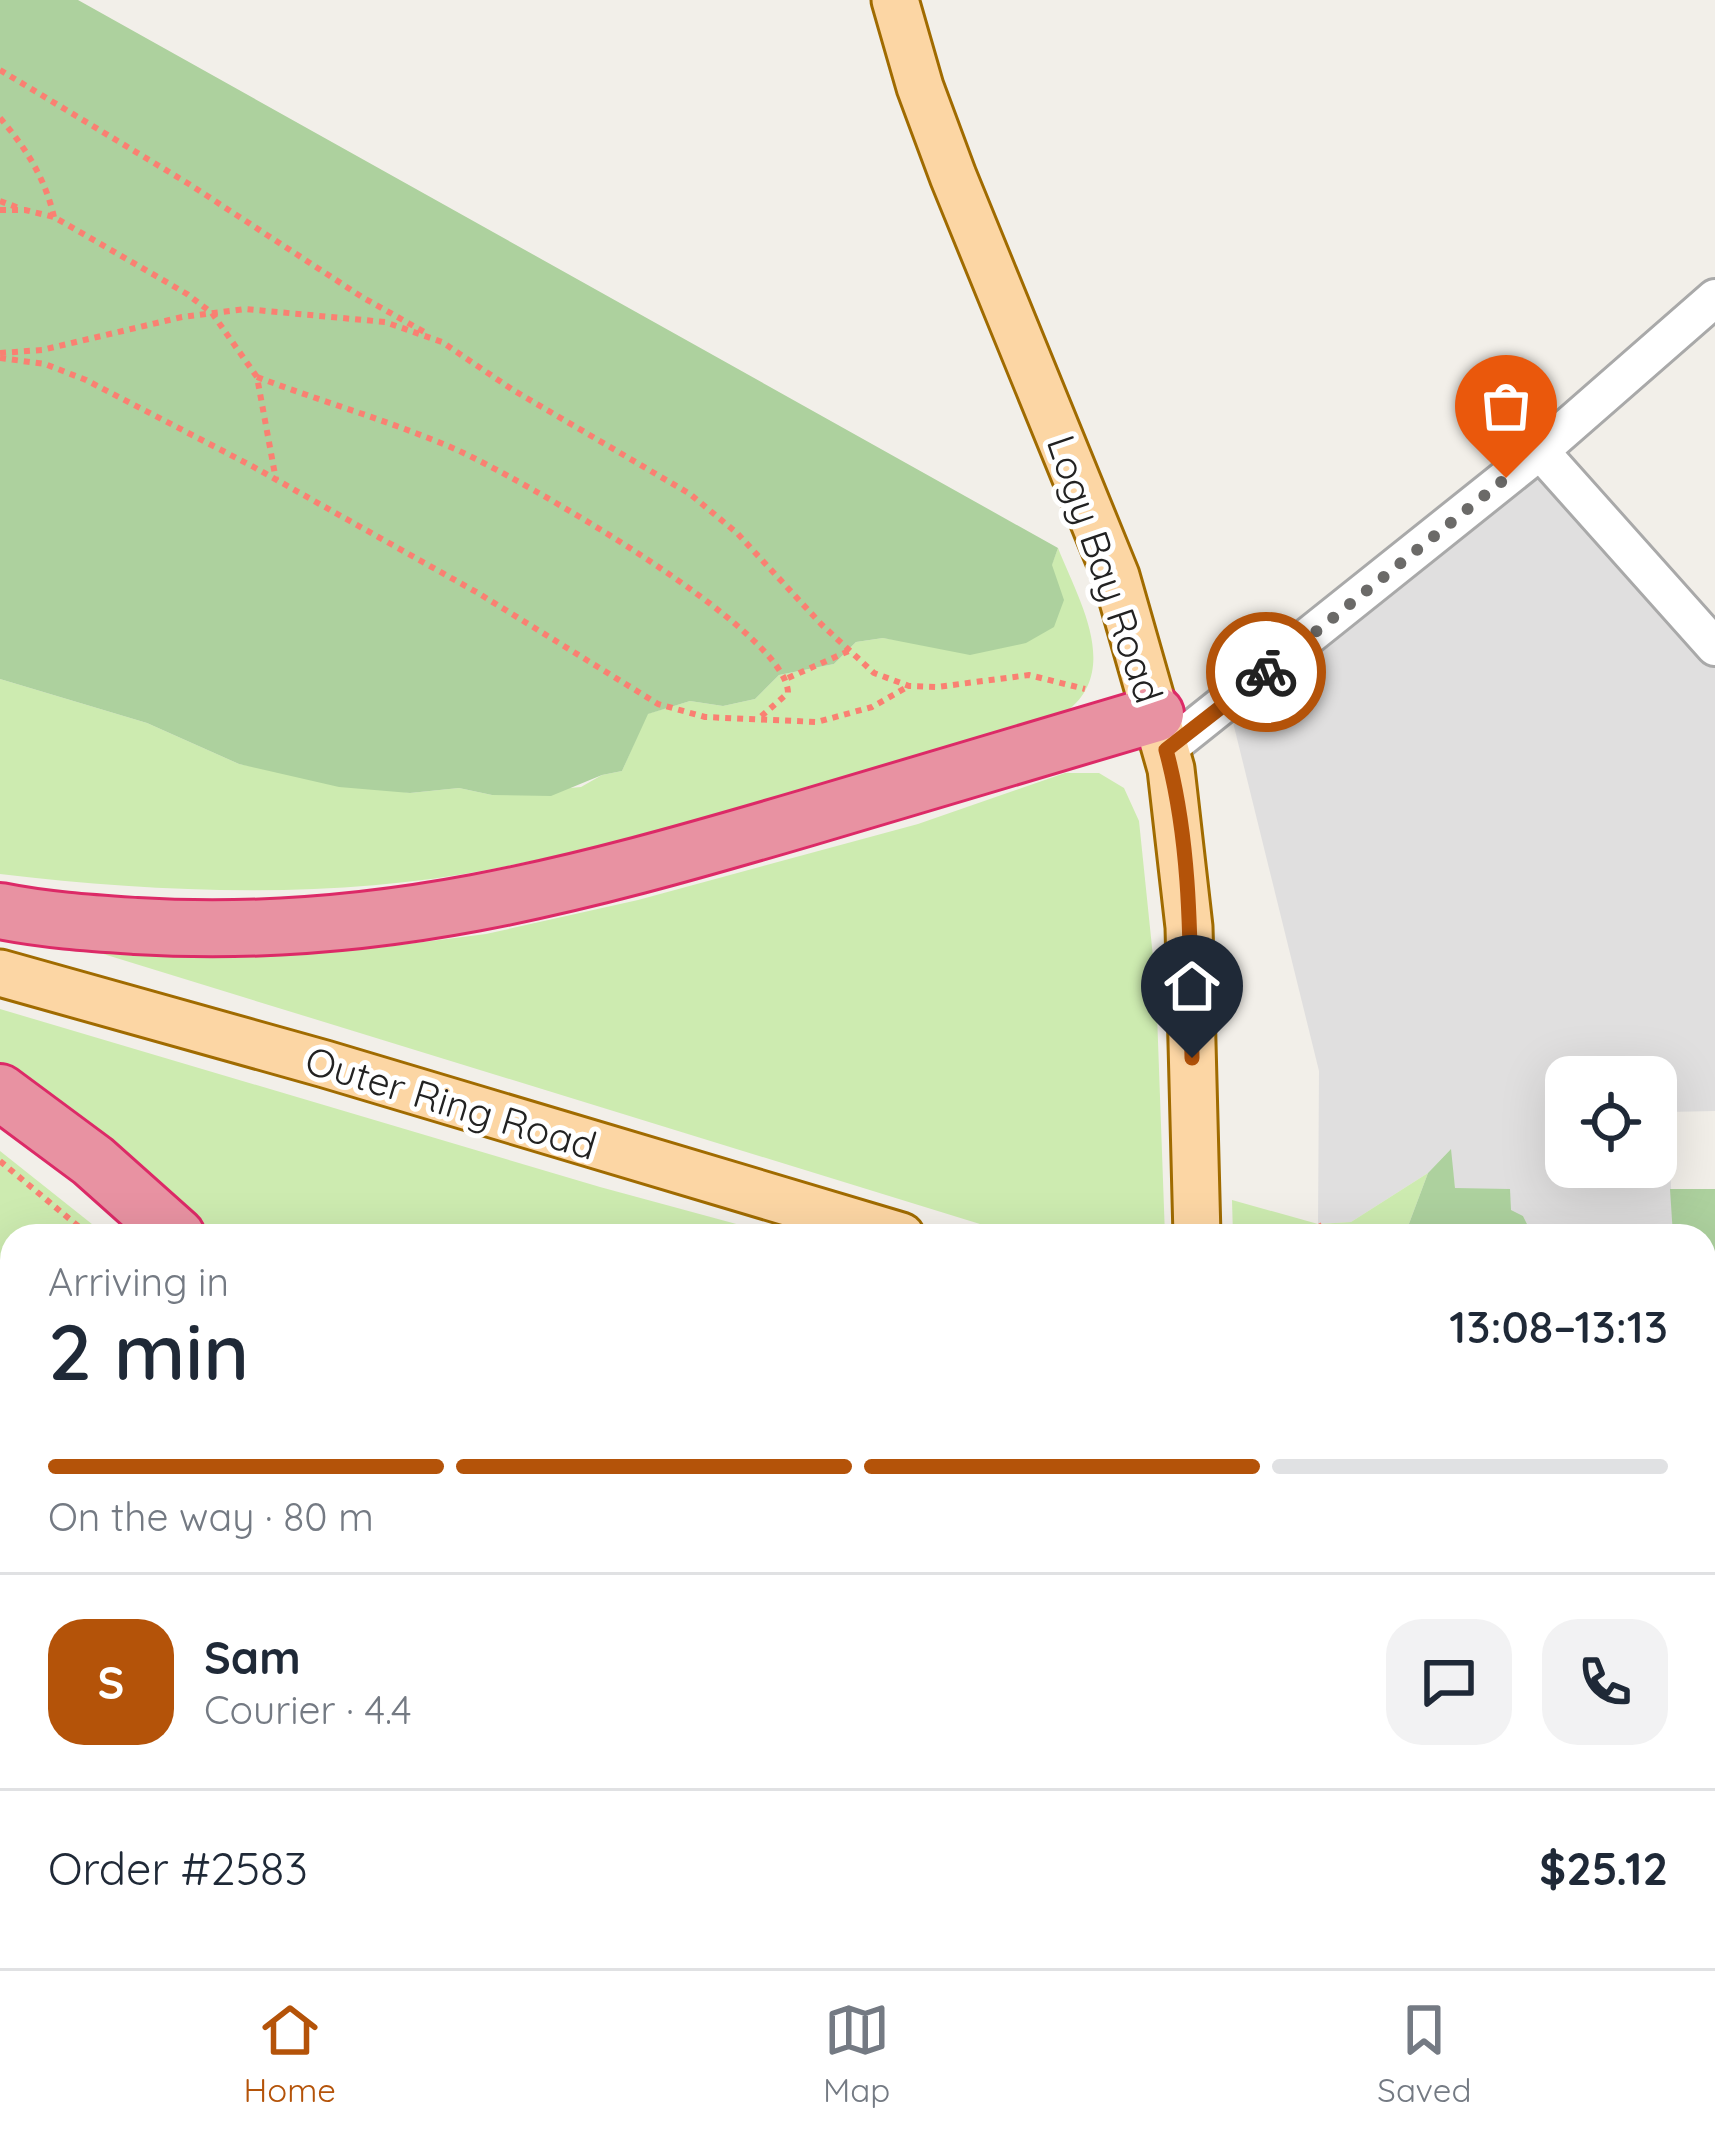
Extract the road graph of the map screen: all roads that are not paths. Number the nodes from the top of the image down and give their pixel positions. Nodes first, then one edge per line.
1 (895, 0) edge
2 (1715, 298) edge
3 (1540, 451) junction
4 (1715, 647) edge
5 (1161, 732) junction
6 (0, 911) edge
7 (0, 973) edge
8 (0, 1092) edge
9 (164, 1224) edge
10 (861, 1224) edge
11 (1197, 1224) edge

1 - 5 main road, Logy Bay Road
2 - 3 street
3 - 4 street
3 - 5 street
5 - 6 highway
5 - 11 main road, Logy Bay Road
7 - 10 main road, Outer Ring Road
8 - 9 highway

